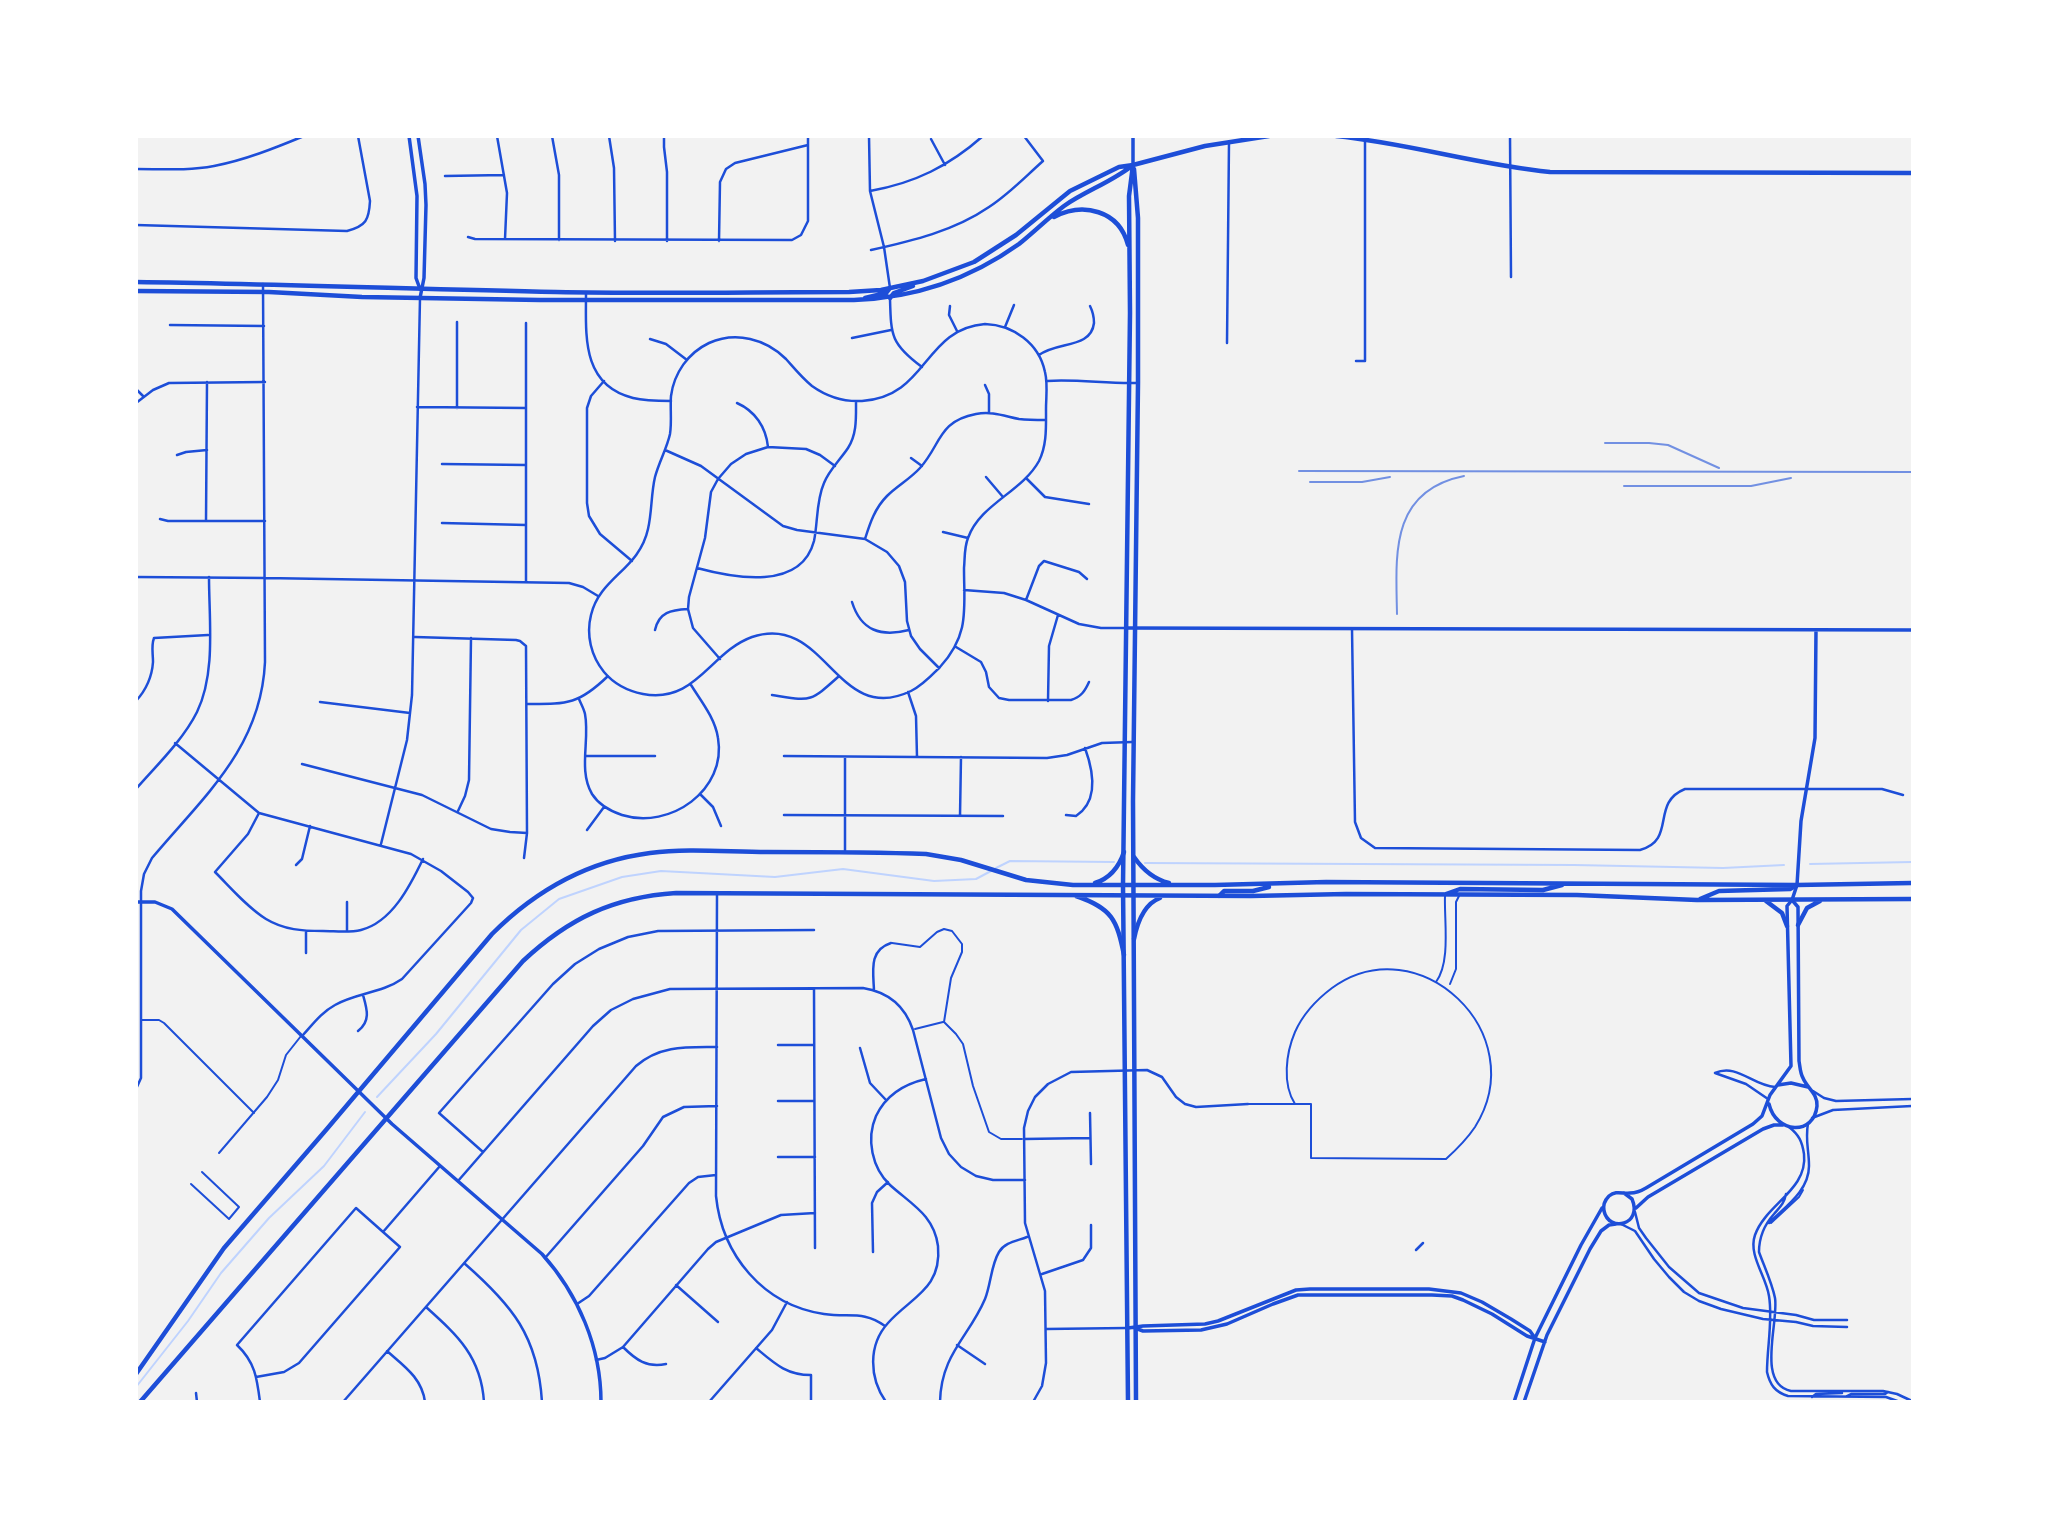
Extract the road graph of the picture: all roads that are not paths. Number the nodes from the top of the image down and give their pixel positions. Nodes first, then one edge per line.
1 (304, 136) edge
2 (358, 136) edge
3 (409, 136) edge
4 (418, 136) edge
5 (497, 136) edge
6 (552, 136) edge
7 (608, 136) edge
8 (664, 136) edge
9 (808, 136) edge
10 (869, 136) edge
11 (984, 136) edge
12 (1024, 136) edge
13 (1133, 136) edge
14 (1269, 136) edge
15 (1336, 136) edge
16 (1510, 136) edge
17 (931, 139) dead end
18 (1365, 140) junction
19 (1229, 142) junction
20 (808, 145) junction
21 (946, 165) junction
22 (1133, 165) junction
23 (1510, 167) junction
24 (136, 169) edge
25 (1913, 173) edge
26 (504, 175) junction
27 (445, 176) dead end
28 (870, 191) junction
29 (1047, 220) junction
30 (136, 225) edge
31 (468, 237) dead end
32 (505, 239) junction
33 (559, 240) junction
34 (615, 241) junction
35 (667, 241) junction
36 (719, 241) junction
37 (884, 247) junction
38 (871, 250) dead end
39 (1130, 254) junction
40 (1511, 277) dead end
41 (923, 281) junction
42 (136, 282) edge
43 (264, 284) junction
44 (890, 288) junction
45 (420, 289) junction
46 (136, 291) edge
47 (264, 292) junction
48 (586, 292) junction
49 (420, 298) junction
50 (890, 298) junction
51 (586, 300) junction
52 (854, 300) junction
53 (1014, 305) dead end
54 (950, 306) dead end
55 (1090, 306) dead end
56 (457, 322) dead end
57 (526, 323) dead end
58 (170, 325) dead end
59 (264, 326) junction
60 (1005, 327) junction
61 (891, 330) junction
62 (957, 331) junction
63 (852, 338) dead end
64 (650, 339) dead end
65 (1227, 343) dead end
66 (1039, 355) junction
67 (687, 360) junction
68 (1356, 360) dead end
69 (922, 367) junction
70 (604, 381) junction
71 (1047, 381) junction
72 (207, 382) junction
73 (265, 382) junction
74 (1129, 383) junction
75 (1138, 383) junction
76 (985, 385) dead end
77 (136, 389) edge
78 (143, 397) junction
79 (671, 401) junction
80 (856, 401) junction
81 (136, 403) edge
82 (737, 403) dead end
83 (417, 407) junction
84 (457, 408) junction
85 (526, 408) junction
86 (989, 413) junction
87 (1046, 420) junction
88 (768, 447) junction
89 (206, 450) junction
90 (664, 450) junction
91 (177, 455) dead end
92 (911, 458) dead end
93 (442, 464) dead end
94 (526, 466) junction
95 (835, 466) junction
96 (922, 466) junction
97 (986, 477) dead end
98 (1026, 478) junction
99 (718, 479) junction
100 (1003, 497) junction
101 (1089, 504) dead end
102 (160, 519) dead end
103 (206, 521) junction
104 (265, 522) junction
105 (442, 523) dead end
106 (526, 525) junction
107 (943, 531) dead end
108 (815, 533) junction
109 (968, 538) junction
110 (865, 539) junction
111 (632, 561) junction
112 (698, 568) junction
113 (136, 577) edge
114 (209, 578) junction
115 (265, 578) junction
116 (1087, 579) dead end
117 (415, 580) junction
118 (526, 582) junction
119 (964, 590) junction
120 (598, 596) junction
121 (1026, 600) junction
122 (852, 602) dead end
123 (688, 609) junction
124 (1058, 615) junction
125 (1126, 628) junction
126 (1135, 628) junction
127 (1352, 629) junction
128 (655, 630) dead end
129 (909, 630) junction
130 (1816, 630) junction
131 (1913, 630) edge
132 (209, 635) junction
133 (414, 637) junction
134 (471, 638) junction
135 (956, 647) junction
136 (720, 660) junction
137 (939, 668) junction
138 (608, 676) junction
139 (838, 677) junction
140 (1089, 682) dead end
141 (691, 685) junction
142 (908, 692) junction
143 (772, 695) dead end
144 (579, 699) junction
145 (136, 701) edge
146 (1048, 701) junction
147 (320, 702) dead end
148 (527, 704) junction
149 (411, 713) junction
150 (1125, 742) junction
151 (1133, 742) junction
152 (175, 743) junction
153 (1085, 748) junction
154 (586, 756) junction
155 (655, 756) dead end
156 (784, 756) dead end
157 (845, 757) junction
158 (917, 757) junction
159 (961, 757) junction
160 (302, 764) dead end
161 (218, 780) junction
162 (395, 788) junction
163 (136, 789) edge
164 (1806, 789) junction
165 (700, 794) junction
166 (1903, 795) dead end
167 (604, 807) junction
168 (457, 812) junction
169 (259, 813) junction
170 (784, 815) dead end
171 (845, 815) junction
172 (1066, 815) dead end
173 (961, 816) junction
174 (1003, 816) dead end
175 (721, 826) dead end
176 (310, 827) junction
177 (587, 830) dead end
178 (527, 833) junction
179 (381, 844) junction
180 (845, 852) junction
181 (1124, 852) junction
182 (1134, 857) junction
183 (524, 858) dead end
184 (423, 859) junction
185 (296, 865) dead end
186 (1913, 883) edge
187 (1276, 884) junction
188 (1566, 884) junction
189 (1797, 884) junction
190 (1092, 885) junction
191 (1123, 885) junction
192 (1134, 885) junction
193 (1180, 885) junction
194 (717, 894) junction
195 (1072, 895) junction
196 (1124, 895) junction
197 (1134, 895) junction
198 (1445, 895) junction
199 (1463, 895) junction
200 (1170, 896) junction
201 (1219, 896) junction
202 (1824, 899) junction
203 (1913, 899) edge
204 (1698, 900) junction
205 (1762, 900) junction
206 (1792, 900) junction
207 (139, 902) edge
208 (347, 902) dead end
209 (1798, 925) junction
210 (1787, 926) junction
211 (718, 930) junction
212 (814, 930) dead end
213 (306, 931) junction
214 (347, 931) junction
215 (1134, 939) junction
216 (891, 943) joint
217 (306, 953) dead end
218 (1124, 955) junction
219 (1436, 982) junction
220 (1450, 984) dead end
221 (717, 989) junction
222 (814, 989) junction
223 (874, 990) junction
224 (363, 995) junction
225 (139, 1020) edge
226 (944, 1022) junction
227 (913, 1030) junction
228 (358, 1031) dead end
229 (302, 1036) junction
230 (778, 1045) dead end
231 (814, 1045) junction
232 (717, 1048) junction
233 (860, 1048) dead end
234 (1125, 1070) junction
235 (1133, 1070) junction
236 (926, 1079) junction
237 (1776, 1086) junction
238 (136, 1089) edge
239 (1811, 1089) junction
240 (359, 1092) junction
241 (1913, 1099) edge
242 (886, 1100) junction
243 (778, 1101) dead end
244 (814, 1101) junction
245 (1769, 1101) junction
246 (1248, 1104) joint
247 (1295, 1104) junction
248 (717, 1106) junction
249 (1913, 1106) edge
250 (1090, 1112) dead end
251 (254, 1113) junction
252 (387, 1119) junction
253 (1810, 1121) junction
254 (1783, 1125) junction
255 (1789, 1128) junction
256 (1090, 1138) junction
257 (1024, 1139) junction
258 (483, 1152) junction
259 (219, 1153) dead end
260 (778, 1157) dead end
261 (815, 1157) junction
262 (1091, 1164) dead end
263 (440, 1166) junction
264 (202, 1172) dead end
265 (716, 1175) junction
266 (1025, 1180) junction
267 (458, 1181) junction
268 (888, 1182) junction
269 (191, 1184) dead end
270 (1623, 1193) junction
271 (1786, 1194) junction
272 (1604, 1206) junction
273 (1635, 1211) junction
274 (815, 1213) junction
275 (502, 1220) junction
276 (1619, 1224) junction
277 (1091, 1225) dead end
278 (1767, 1226) junction
279 (383, 1231) junction
280 (1755, 1236) junction
281 (1028, 1237) junction
282 (726, 1238) junction
283 (1760, 1238) junction
284 (1423, 1243) dead end
285 (815, 1248) dead end
286 (1416, 1250) dead end
287 (873, 1252) dead end
288 (545, 1258) junction
289 (464, 1263) junction
290 (1042, 1274) junction
291 (676, 1285) junction
292 (787, 1303) junction
293 (577, 1304) junction
294 (426, 1307) junction
295 (1769, 1312) junction
296 (1775, 1312) junction
297 (1773, 1320) junction
298 (1847, 1320) dead end
299 (718, 1322) dead end
300 (885, 1326) junction
301 (1847, 1327) dead end
302 (1127, 1328) junction
303 (1135, 1328) junction
304 (1046, 1329) junction
305 (1535, 1338) junction
306 (1545, 1342) junction
307 (957, 1345) junction
308 (623, 1347) junction
309 (756, 1348) junction
310 (387, 1351) junction
311 (596, 1360) junction
312 (666, 1364) dead end
313 (985, 1364) dead end
314 (136, 1374) edge
315 (256, 1377) junction
316 (1846, 1392) junction
317 (1888, 1392) junction
318 (196, 1394) dead end
319 (1812, 1397) junction
320 (1846, 1397) junction
321 (1913, 1401) edge
322 (140, 1402) edge
323 (197, 1402) edge
324 (260, 1402) edge
325 (343, 1402) edge
326 (425, 1402) edge
327 (484, 1402) edge
328 (542, 1402) edge
329 (601, 1402) edge
330 (709, 1402) edge
331 (811, 1402) edge
332 (886, 1402) edge
333 (940, 1402) edge
334 (1033, 1402) edge
335 (1128, 1402) edge
336 (1136, 1402) edge
337 (1514, 1402) edge
338 (1524, 1402) edge
339 (1900, 1402) edge

1 - 24 street
2 - 30 street
3 - 45 street
4 - 45 street
5 - 26 street
6 - 33 street
7 - 34 street
8 - 35 street
9 - 20 street
10 - 28 street
11 - 21 street
12 - 37 street
13 - 22 street
14 - 19 main road
15 - 18 main road
16 - 23 street
17 - 21 street
18 - 23 main road
18 - 68 street
19 - 22 main road
19 - 65 street
20 - 36 street
20 - 36 street
21 - 28 street
22 - 29 main road
22 - 39 main road
22 - 41 main road
22 - 75 main road
23 - 25 main road
23 - 40 street
26 - 27 street
26 - 32 street
28 - 37 street
29 - 39 main road
29 - 50 main road
31 - 32 street
32 - 33 street
33 - 34 street
34 - 35 street
35 - 36 street
37 - 38 street
37 - 44 street
39 - 74 main road
41 - 44 main road
41 - 50 main road
42 - 43 main road
43 - 45 main road
43 - 47 street
44 - 48 main road
44 - 52 main road
45 - 48 main road
45 - 49 street
46 - 47 main road
47 - 49 main road
47 - 59 street
48 - 51 street
49 - 51 main road
49 - 83 street
50 - 52 main road
50 - 61 street
51 - 52 main road
51 - 70 street
53 - 60 street
54 - 62 street
55 - 66 street
56 - 84 street
57 - 85 street
58 - 59 street
59 - 73 street
60 - 62 street
60 - 66 street
61 - 63 street
61 - 69 street
62 - 69 street
64 - 67 street
66 - 71 street
67 - 79 street
67 - 80 street
69 - 80 street
70 - 79 street
70 - 111 street
71 - 74 street
71 - 87 street
72 - 73 street
72 - 78 street
72 - 89 street
73 - 104 street
74 - 75 street
74 - 125 main road
75 - 126 main road
76 - 86 street
77 - 78 street
78 - 81 street
79 - 90 street
80 - 95 street
82 - 88 street
83 - 84 street
83 - 117 street
84 - 85 street
85 - 94 street
86 - 87 street
86 - 96 street
87 - 98 street
88 - 95 street
88 - 99 street
89 - 91 street
89 - 103 street
90 - 99 street
90 - 111 street
92 - 96 street
93 - 94 street
94 - 106 street
95 - 108 street
96 - 110 street
97 - 100 street
98 - 100 street
98 - 101 street
99 - 108 street
99 - 112 street
100 - 109 street
102 - 103 street
103 - 104 street
104 - 115 street
105 - 106 street
106 - 118 street
107 - 109 street
108 - 110 street
108 - 112 street
109 - 119 street
110 - 129 street
111 - 120 street
112 - 123 street
113 - 114 street
114 - 115 street
114 - 132 street
115 - 117 street
115 - 161 street
116 - 121 street
117 - 118 street
117 - 133 street
118 - 120 street
119 - 121 street
119 - 135 street
120 - 138 street
121 - 124 street
122 - 129 street
123 - 128 street
123 - 136 street
124 - 125 street
124 - 146 street
125 - 126 street
125 - 150 main road
126 - 127 street
126 - 151 main road
127 - 130 street
127 - 164 street
129 - 137 street
130 - 131 street
130 - 164 street
132 - 145 street
132 - 152 street
133 - 134 street
133 - 149 street
134 - 148 street
134 - 168 street
135 - 137 street
135 - 146 street
136 - 139 street
136 - 141 street
137 - 142 street
138 - 141 street
138 - 144 street
139 - 142 street
139 - 143 street
140 - 146 street
141 - 165 street
142 - 158 street
144 - 148 street
144 - 154 street
147 - 149 street
148 - 178 street
149 - 162 street
150 - 151 street
150 - 153 street
150 - 181 main road
151 - 182 main road
152 - 161 street
152 - 163 street
153 - 159 street
153 - 172 street
154 - 155 street
154 - 167 street
156 - 157 street
157 - 158 street
157 - 171 street
158 - 159 street
159 - 173 street
160 - 162 street
161 - 169 street
161 - 207 street
162 - 168 street
162 - 179 street
164 - 166 street
164 - 189 street
165 - 167 street
165 - 175 street
167 - 177 street
168 - 178 street
169 - 176 street
169 - 213 street
170 - 171 street
171 - 173 street
171 - 180 street
173 - 174 street
176 - 179 street
176 - 185 street
178 - 183 street
179 - 184 street
180 - 190 main road
180 - 240 main road
181 - 190 main road
181 - 191 main road
182 - 192 main road
182 - 193 main road
184 - 214 street
184 - 224 street
186 - 189 main road
187 - 188 main road
187 - 193 main road
187 - 201 main road
188 - 189 main road
188 - 198 main road
189 - 204 main road
189 - 206 street
190 - 191 main road
191 - 192 main road
191 - 196 main road
192 - 193 main road
192 - 197 main road
194 - 195 main road
194 - 211 street
194 - 252 main road
195 - 196 main road
195 - 218 main road
196 - 197 main road
196 - 218 main road
197 - 200 main road
197 - 215 main road
198 - 199 main road
198 - 201 main road
198 - 219 lane
199 - 204 main road
199 - 220 lane
200 - 201 main road
200 - 215 main road
202 - 203 main road
202 - 206 main road
202 - 209 main road
204 - 205 main road
205 - 206 main road
205 - 210 main road
206 - 209 street
206 - 210 street
207 - 225 street
207 - 229 street
208 - 214 street
209 - 239 street
210 - 237 street
211 - 212 street
211 - 221 street
211 - 258 street
213 - 214 street
213 - 217 street
215 - 235 main road
216 - 223 street
216 - 226 lane
218 - 234 main road
219 - 247 lane
219 - 247 lane
221 - 222 street
221 - 232 street
221 - 258 street
222 - 223 street
222 - 231 street
223 - 227 street
224 - 228 street
224 - 229 street
225 - 238 street
225 - 251 lane
226 - 227 lane
226 - 257 lane
227 - 236 street
229 - 240 street
229 - 251 lane
230 - 231 street
231 - 244 street
232 - 248 street
232 - 275 street
233 - 242 street
234 - 235 street
234 - 257 street
234 - 302 main road
235 - 246 street
235 - 303 main road
236 - 242 street
236 - 266 street
237 - 239 street
237 - 245 street
237 - 245 street
239 - 241 street
239 - 253 street
240 - 252 street
240 - 314 main road
242 - 268 street
243 - 244 street
244 - 261 street
245 - 254 street
245 - 270 street
246 - 247 lane
248 - 265 street
248 - 288 street
249 - 253 street
250 - 256 street
251 - 259 lane
252 - 263 street
252 - 322 main road
253 - 255 street
253 - 278 street
254 - 255 street
254 - 273 street
255 - 271 street
256 - 257 street
256 - 262 street
257 - 266 street
258 - 267 street
260 - 261 street
261 - 274 street
263 - 267 street
263 - 279 street
264 - 269 lane
265 - 282 street
265 - 293 street
266 - 281 street
267 - 275 street
268 - 287 street
268 - 300 street
270 - 272 street
270 - 273 street
271 - 278 street
271 - 280 street
272 - 276 street
272 - 305 street
273 - 276 street
273 - 295 street
274 - 282 street
274 - 285 street
275 - 288 street
275 - 289 street
276 - 297 street
276 - 306 street
277 - 290 street
278 - 283 street
279 - 315 street
279 - 315 street
280 - 283 street
280 - 295 street
281 - 290 street
281 - 307 street
282 - 291 street
282 - 292 street
283 - 296 street
284 - 286 street
288 - 293 street
289 - 294 street
289 - 328 street
290 - 304 street
291 - 299 street
291 - 308 street
292 - 300 street
292 - 309 street
293 - 311 street
294 - 310 street
294 - 327 street
295 - 296 street
295 - 297 street
296 - 297 street
296 - 298 street
297 - 301 street
297 - 316 street
297 - 319 street
300 - 332 street
302 - 303 street
302 - 304 street
302 - 335 main road
303 - 305 street
303 - 336 main road
304 - 334 street
305 - 306 street
305 - 337 street
306 - 338 street
307 - 313 street
307 - 333 street
308 - 311 street
308 - 312 street
309 - 330 street
309 - 331 street
310 - 325 street
310 - 326 street
311 - 329 street
315 - 324 street
316 - 317 street
316 - 319 street
317 - 320 street
317 - 321 street
318 - 323 street
319 - 320 street
320 - 339 street

